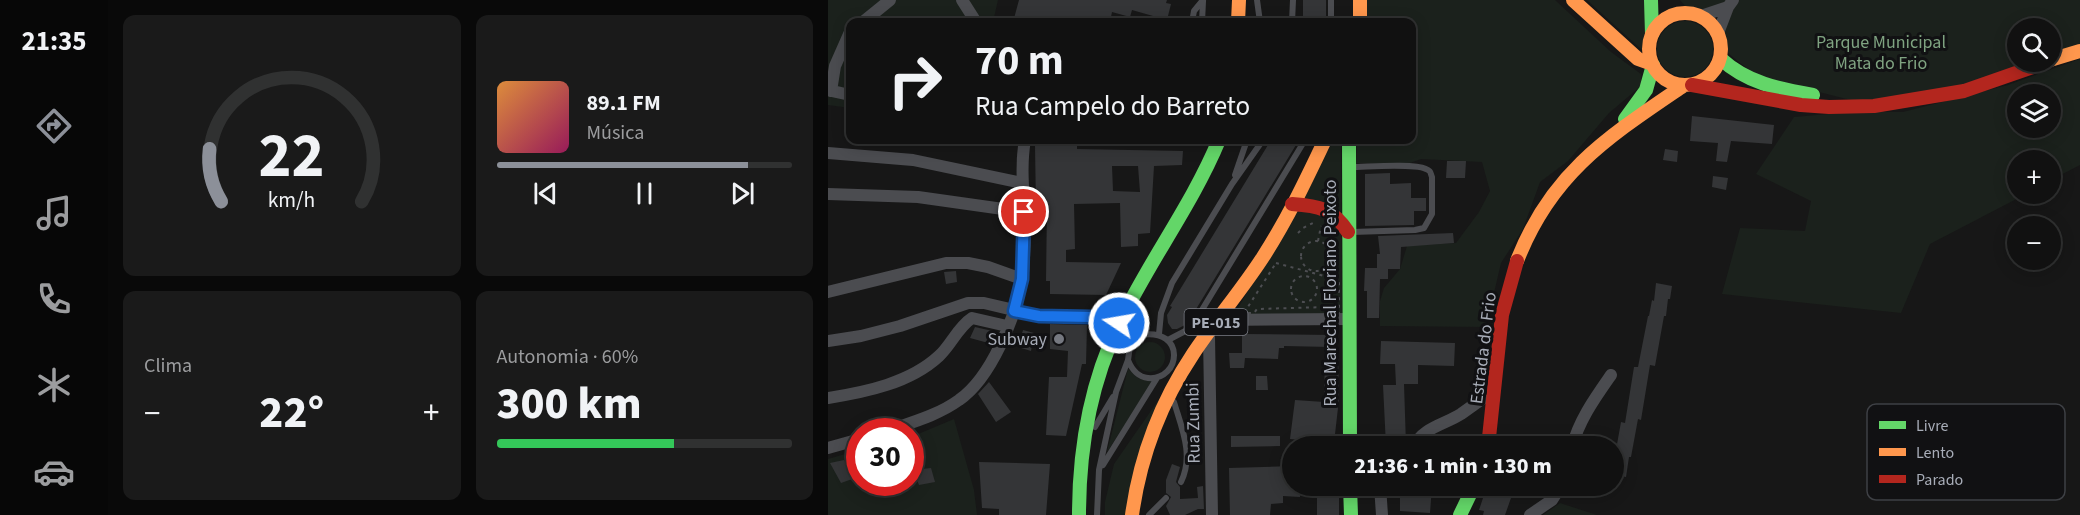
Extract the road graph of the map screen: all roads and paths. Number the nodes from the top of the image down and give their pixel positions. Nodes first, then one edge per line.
1 (890, 0) edge
2 (962, 0) edge
3 (1257, 0) edge
4 (1293, 0) edge
5 (1331, 0) edge
6 (1360, 0) edge
7 (1574, 0) edge
8 (1651, 0) edge
9 (1673, 0) edge
10 (1203, 1) edge
11 (1237, 1) edge
12 (1730, 3) edge
13 (1686, 13) junction
14 (1701, 16) junction
15 (868, 18) edge
16 (973, 18) edge
17 (1193, 18) edge
18 (1202, 18) edge
19 (1233, 18) edge
20 (1238, 18) edge
21 (1245, 18) edge
22 (1259, 18) edge
23 (1292, 18) edge
24 (1331, 18) edge
25 (1360, 18) edge
26 (1718, 33) junction
27 (1652, 34) junction
28 (846, 41) edge
29 (2080, 51) edge
30 (2061, 57) edge
31 (1720, 59) junction
32 (1652, 65) junction
33 (2017, 72) edge
34 (1688, 85) junction
35 (829, 90) edge
36 (846, 94) edge
37 (1874, 106) junction
38 (1606, 141) junction
39 (1025, 144) edge
40 (1217, 144) edge
41 (1246, 144) edge
42 (1260, 144) edge
43 (1303, 144) edge
44 (1323, 144) edge
45 (1349, 144) edge
46 (828, 153) edge
47 (1347, 167) junction
48 (1022, 183) junction
49 (1232, 184) junction
50 (828, 194) edge
51 (1292, 204) junction
52 (1024, 212) junction
53 (1321, 223) junction
54 (1328, 225) dead end
55 (1348, 232) junction
56 (1294, 237) dead end
57 (1318, 241) junction
58 (1311, 271) junction
59 (1310, 278) junction
60 (1022, 279) junction
61 (828, 292) edge
62 (1304, 302) junction
63 (1304, 308) junction
64 (1014, 311) junction
65 (1348, 319) junction
66 (1119, 323) junction
67 (1007, 326) junction
68 (1213, 326) junction
69 (1159, 334) junction
70 (1168, 340) junction
71 (828, 341) edge
72 (1128, 360) junction
73 (1611, 375) dead end
74 (1157, 378) junction
75 (1116, 392) junction
76 (1171, 394) junction
77 (828, 398) edge
78 (1482, 399) dead end
79 (922, 418) edge
80 (1350, 436) edge
81 (1421, 436) edge
82 (1489, 436) edge
83 (1574, 436) edge
84 (846, 443) edge
85 (828, 448) edge
86 (1082, 450) junction
87 (1099, 470) junction
88 (1181, 482) dead end
89 (1351, 496) edge
90 (1381, 496) edge
91 (1469, 496) edge
92 (1555, 496) edge
93 (1166, 498) dead end
94 (1079, 515) edge
95 (1097, 515) edge
96 (1132, 515) edge
97 (1149, 515) edge
98 (1212, 515) edge
99 (1352, 515) edge
100 (1382, 515) edge
101 (1460, 515) edge
102 (1530, 515) edge

1 - 15 street
2 - 16 street
3 - 22 lane
4 - 23 lane
5 - 24 lane
6 - 25 main road
7 - 32 main road
8 - 27 main road
9 - 13 main road
10 - 17 lane
10 - 18 lane
11 - 19 lane
11 - 20 main road
11 - 21 lane
12 - 14 street
12 - 26 street
13 - 14 main road
13 - 27 main road
14 - 26 main road
26 - 31 main road
27 - 32 main road
28 - 35 street
29 - 30 main road
31 - 34 main road
31 - 37 main road
32 - 34 main road
32 - 38 main road, Estrada do Frio
33 - 37 main road
34 - 37 main road
34 - 38 main road, Estrada do Frio
35 - 36 street
38 - 82 main road, Estrada do Frio
39 - 48 street
40 - 66 main road
41 - 49 lane
42 - 49 lane
43 - 70 lane
44 - 51 main road, PE-015
45 - 47 main road, Rua Marechal Floriano Peixoto
46 - 48 street
47 - 55 main road, Rua Marechal Floriano Peixoto
47 - 55 lane
48 - 52 street
49 - 69 lane
50 - 52 street
51 - 55 main road
51 - 68 main road, PE-015
52 - 60 street
53 - 54 path
53 - 56 path
53 - 57 path
55 - 65 main road, Rua Marechal Floriano Peixoto
57 - 58 path
57 - 58 path
58 - 59 path
58 - 63 path
58 - 63 path
59 - 62 path
59 - 62 path
60 - 61 street
60 - 64 street
62 - 63 path
64 - 66 street
64 - 67 street
64 - 71 street
65 - 68 street
65 - 80 main road, Rua Marechal Floriano Peixoto
66 - 86 main road
67 - 77 street
67 - 79 street
68 - 76 main road, PE-015
68 - 98 street, Rua Zumbi
69 - 70 lane
69 - 72 lane
70 - 74 lane
72 - 74 lane
72 - 75 lane
73 - 83 street
74 - 87 lane
75 - 86 lane
75 - 87 lane
76 - 88 lane
76 - 96 main road, PE-015
78 - 81 street
84 - 85 street
86 - 94 main road
87 - 95 lane
89 - 99 main road
90 - 100 street
91 - 101 main road
92 - 102 street
93 - 97 lane

